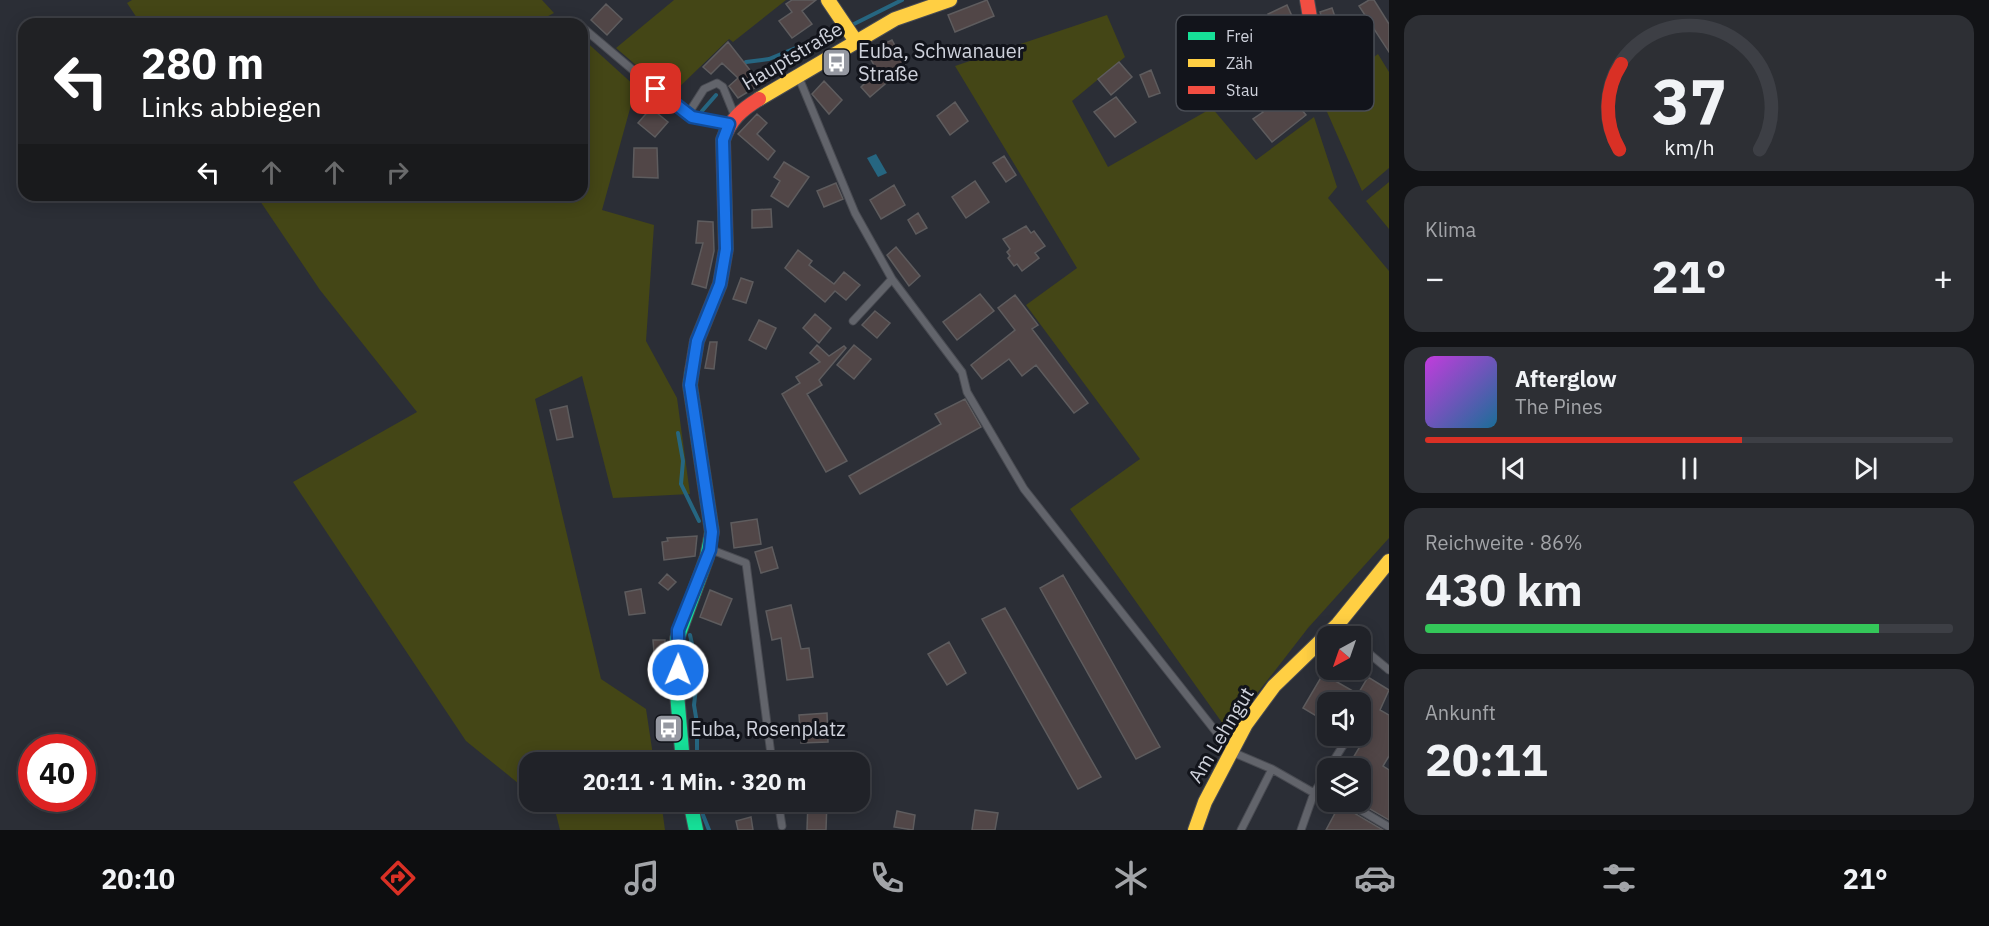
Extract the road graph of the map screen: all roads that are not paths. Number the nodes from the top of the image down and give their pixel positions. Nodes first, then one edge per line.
1 (828, 0) edge
2 (950, 0) edge
3 (1307, 0) edge
4 (1309, 15) edge
5 (588, 32) edge
6 (853, 38) junction
7 (799, 76) junction
8 (688, 114) junction
9 (732, 120) junction
10 (892, 279) junction
11 (853, 321) dead end
12 (710, 550) junction
13 (1389, 561) edge
14 (1338, 624) joint
15 (1371, 655) edge
16 (1389, 670) edge
17 (682, 752) edge
18 (771, 752) edge
19 (1232, 752) junction
20 (1272, 770) junction
21 (1317, 789) joint
22 (692, 812) edge
23 (780, 812) edge
24 (1364, 812) edge
25 (782, 826) dead end
26 (1389, 827) edge
27 (696, 830) edge
28 (1195, 830) edge
29 (1241, 830) edge
30 (1300, 830) edge

1 - 6 street
2 - 6 street, Hauptstraße
3 - 4 street
5 - 8 lane
6 - 7 street, Hauptstraße
7 - 9 street, Hauptstraße
7 - 10 lane
8 - 9 lane
8 - 9 lane
9 - 12 street
10 - 11 lane
10 - 19 lane
12 - 17 street
12 - 18 lane
13 - 14 street, Am Lehngut
14 - 19 street, Am Lehngut
15 - 16 lane
19 - 20 lane
19 - 28 street, Am Lehngut
20 - 21 lane
20 - 29 lane
21 - 30 lane
22 - 27 street
23 - 25 lane
24 - 26 lane

